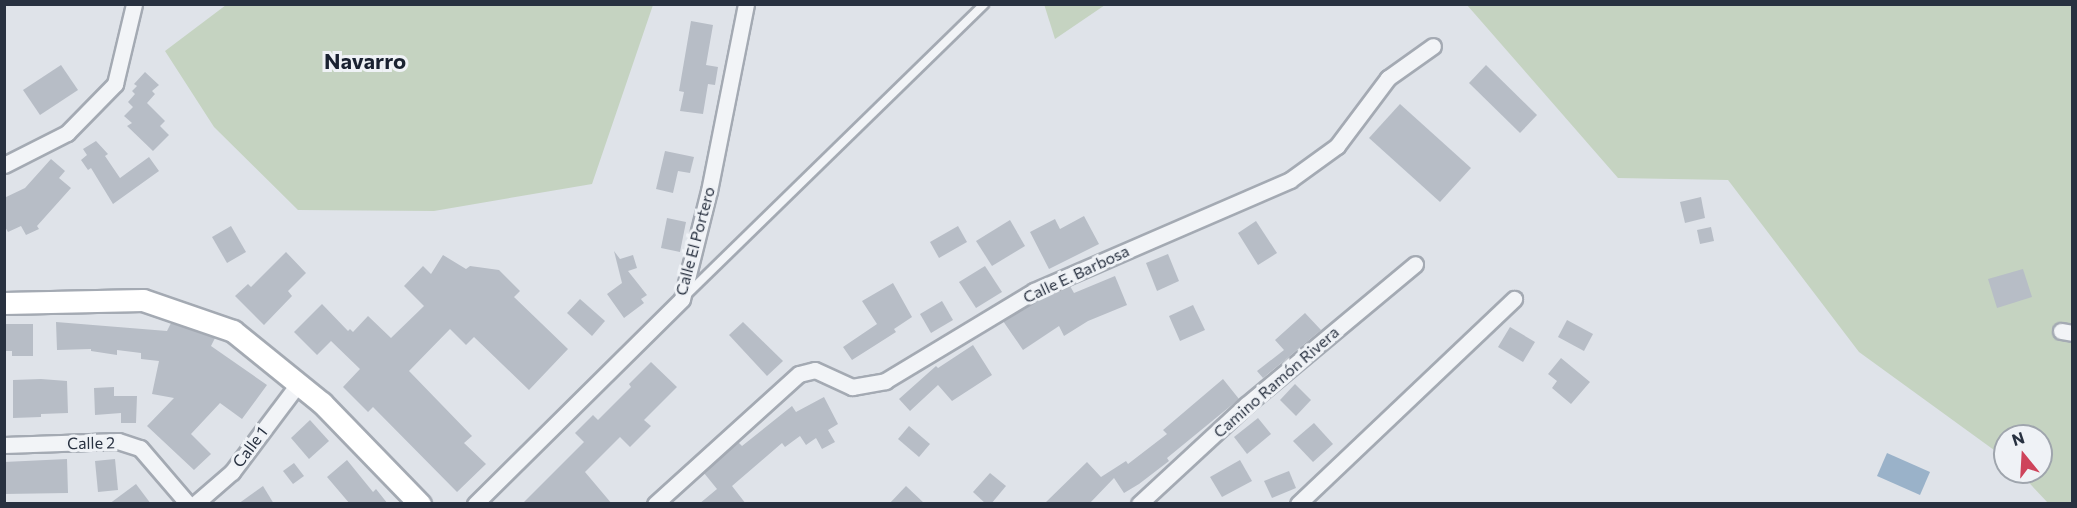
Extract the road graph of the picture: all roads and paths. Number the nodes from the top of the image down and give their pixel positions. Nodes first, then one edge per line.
1 (134, 4) edge
2 (746, 4) edge
3 (984, 4) edge
4 (1432, 46) dead end
5 (4, 165) edge
6 (1415, 264) dead end
7 (682, 299) junction
8 (1514, 299) dead end
9 (4, 303) edge
10 (298, 384) junction
11 (4, 445) edge
12 (188, 504) edge
13 (195, 504) edge
14 (420, 504) edge
15 (475, 504) edge
16 (656, 504) edge
17 (1139, 504) edge
18 (1298, 504) edge

1 - 5 street
2 - 7 street, Calle El Portero
3 - 7 lane
4 - 16 street, Calle E. Barbosa
6 - 17 street, Camino Ramón Rivera
7 - 15 street, Calle El Portero
8 - 18 street
9 - 10 street
10 - 13 street, Calle 1
10 - 14 street
11 - 12 street, Calle 2

